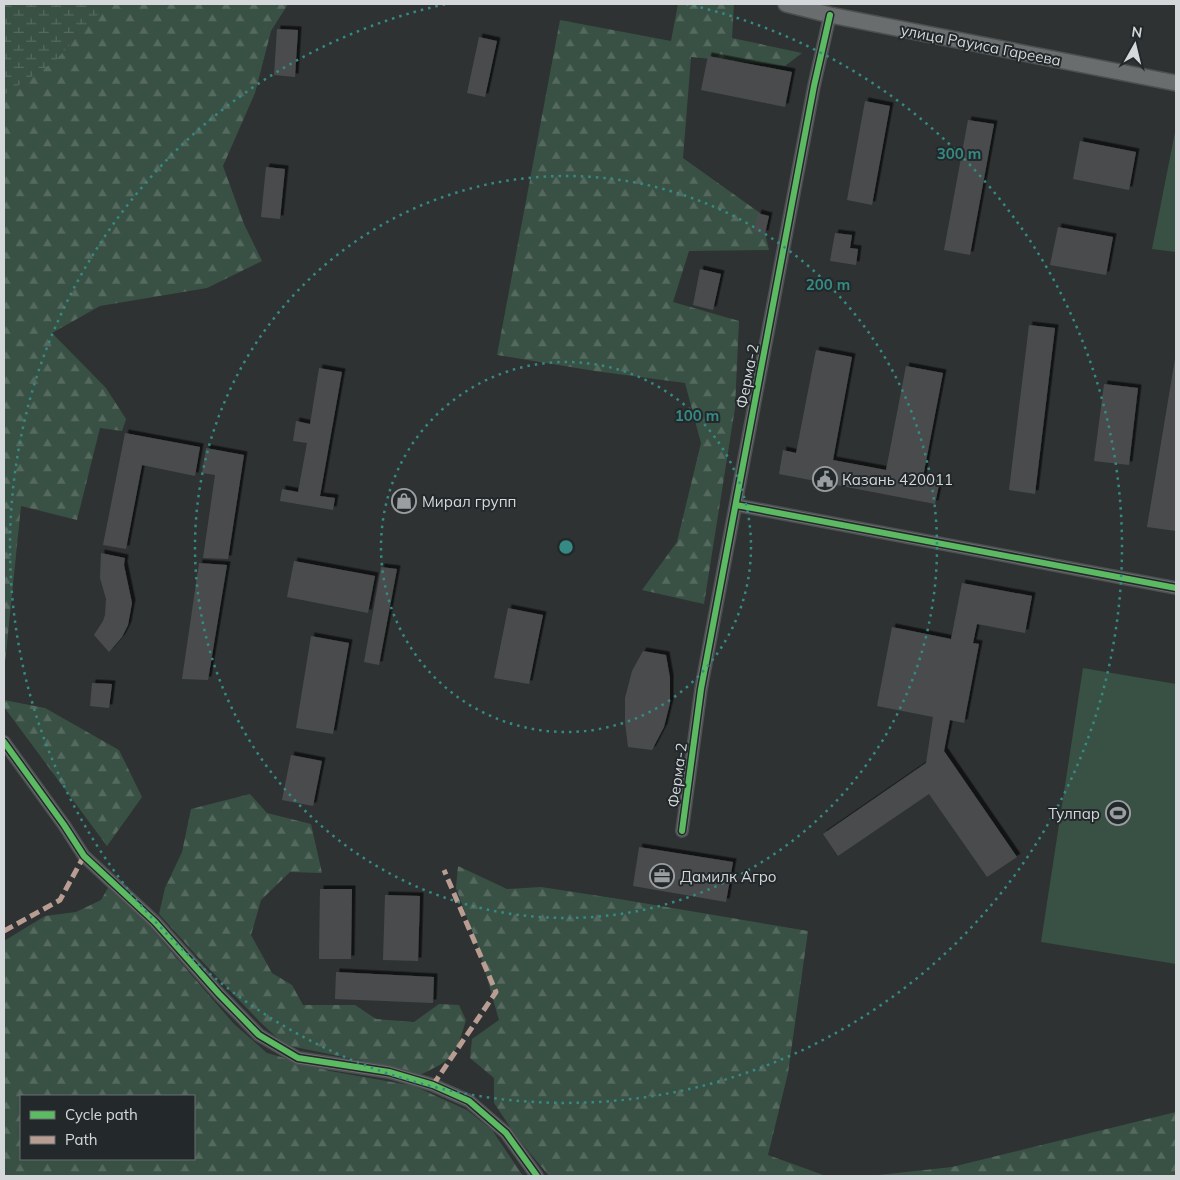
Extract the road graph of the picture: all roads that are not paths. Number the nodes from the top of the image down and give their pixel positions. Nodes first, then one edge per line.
1 (786, 4) edge
2 (830, 15) junction
3 (1176, 83) edge
4 (736, 505) junction
5 (1176, 588) edge
6 (4, 742) edge
7 (682, 832) dead end
8 (537, 1176) edge

1 - 2 street, улица Рауиса Гареева
2 - 3 street, улица Рауиса Гареева
2 - 4 street, Ферма-2
4 - 5 street
4 - 7 street, Ферма-2
6 - 8 street

